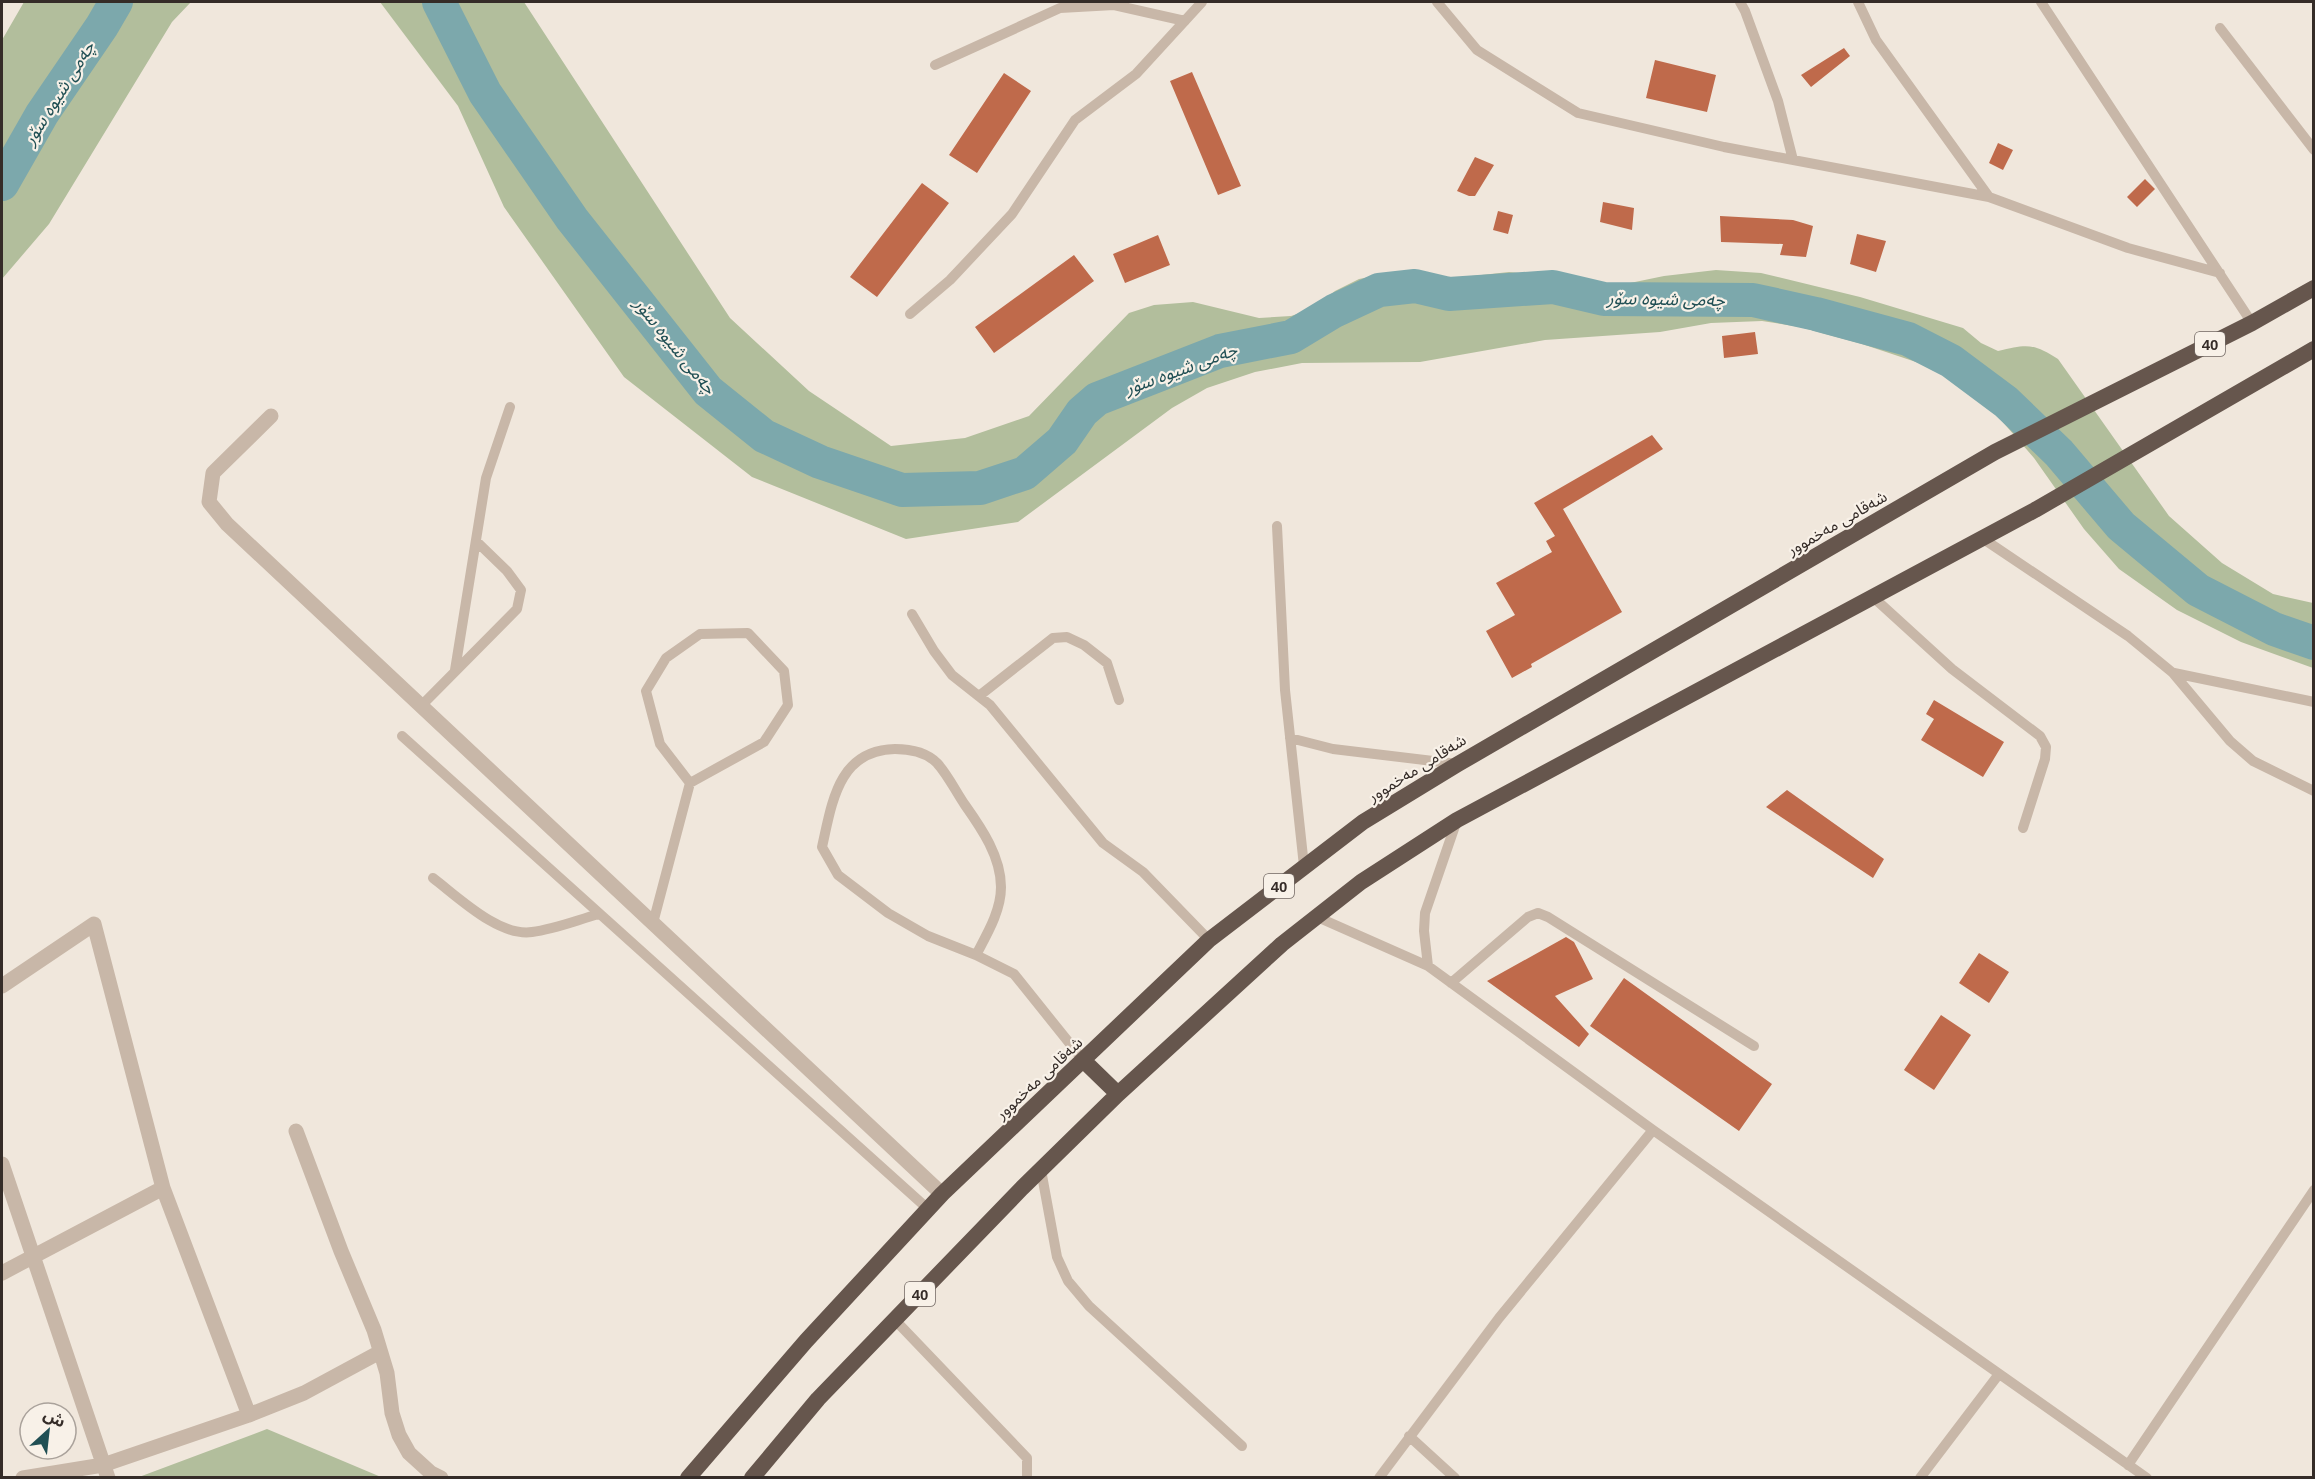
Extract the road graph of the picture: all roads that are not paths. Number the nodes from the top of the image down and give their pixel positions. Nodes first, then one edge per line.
1 (1202, 2) edge
2 (1437, 2) edge
3 (1740, 2) edge
4 (1858, 2) edge
5 (2041, 2) edge
6 (1185, 21) junction
7 (2220, 28) dead end
8 (935, 65) dead end
9 (2313, 150) edge
10 (1793, 160) junction
11 (1989, 197) junction
12 (2220, 273) junction
13 (2313, 288) edge
14 (910, 314) dead end
15 (2252, 323) junction
16 (2313, 350) edge
17 (510, 407) dead end
18 (271, 416) dead end
19 (1277, 526) dead end
20 (1982, 538) junction
21 (476, 541) junction
22 (1873, 597) junction
23 (912, 614) dead end
24 (455, 670) junction
25 (2174, 673) junction
26 (979, 696) junction
27 (1119, 700) dead end
28 (2313, 702) edge
29 (420, 706) junction
30 (402, 736) dead end
31 (1290, 738) junction
32 (1458, 764) junction
33 (690, 783) junction
34 (2313, 791) edge
35 (1457, 820) junction
36 (2023, 828) dead end
37 (1304, 866) junction
38 (433, 878) dead end
39 (599, 914) junction
40 (1315, 916) junction
41 (653, 923) junction
42 (1209, 940) junction
43 (976, 955) junction
44 (1428, 966) junction
45 (1451, 983) junction
46 (2, 986) edge
47 (1754, 1046) dead end
48 (1083, 1060) junction
49 (1118, 1094) junction
50 (1653, 1130) junction
51 (296, 1131) dead end
52 (2, 1164) edge
53 (1041, 1170) junction
54 (163, 1188) junction
55 (2313, 1190) edge
56 (942, 1194) junction
57 (928, 1209) junction
58 (32, 1257) junction
59 (2, 1273) edge
60 (895, 1320) junction
61 (380, 1352) junction
62 (1999, 1374) junction
63 (249, 1415) junction
64 (1409, 1436) junction
65 (1242, 1446) dead end
66 (2128, 1465) junction
67 (105, 1471) edge
68 (754, 1477) edge
69 (23, 1478) edge
70 (441, 1478) edge
71 (688, 1478) edge
72 (1026, 1478) edge
73 (1379, 1478) edge
74 (1455, 1478) edge
75 (1920, 1478) edge
76 (2147, 1478) edge

1 - 6 lane
2 - 10 lane
3 - 10 lane
4 - 11 lane
5 - 12 lane
6 - 8 lane
6 - 14 lane
7 - 9 lane
10 - 11 lane
11 - 12 lane
12 - 15 lane
13 - 15 highway, شەقامی مەخموور / 40
15 - 32 highway, شەقامی مەخموور / 40
16 - 20 highway, 40
17 - 21 lane
18 - 29 street
19 - 31 lane
20 - 22 highway, 40
20 - 25 lane
21 - 24 lane
21 - 24 lane
22 - 35 highway, 40
22 - 36 lane
23 - 26 lane
24 - 29 lane
25 - 28 lane
25 - 34 lane
26 - 27 lane
26 - 42 lane
29 - 41 street
30 - 39 lane
31 - 32 lane
31 - 37 lane
32 - 37 highway, شەقامی مەخموور / 40
33 - 33 lane
33 - 41 lane
35 - 40 highway, 40
35 - 44 lane
37 - 42 highway, شەقامی مەخموور / 40
38 - 39 lane
39 - 57 lane
40 - 44 lane
40 - 49 highway, 40
41 - 56 street
42 - 48 highway, شەقامی مەخموور / 40
43 - 43 lane
43 - 48 lane
44 - 45 lane
45 - 47 lane
45 - 50 lane
46 - 54 street
48 - 49 highway
48 - 56 highway, شەقامی مەخموور / 40
49 - 53 highway, 40
50 - 62 lane
50 - 64 lane
51 - 61 street
52 - 58 street
53 - 60 highway, 40
53 - 65 lane
54 - 58 street
54 - 63 street
55 - 66 lane
56 - 57 highway, شەقامی مەخموور / 40
57 - 71 highway, شەقامی مەخموور / 40
58 - 59 street
58 - 67 street
60 - 68 highway, 40
60 - 72 lane
61 - 63 street
61 - 70 street
62 - 66 lane
62 - 75 lane
63 - 67 street
64 - 73 lane
64 - 74 lane
66 - 76 lane
67 - 69 street

